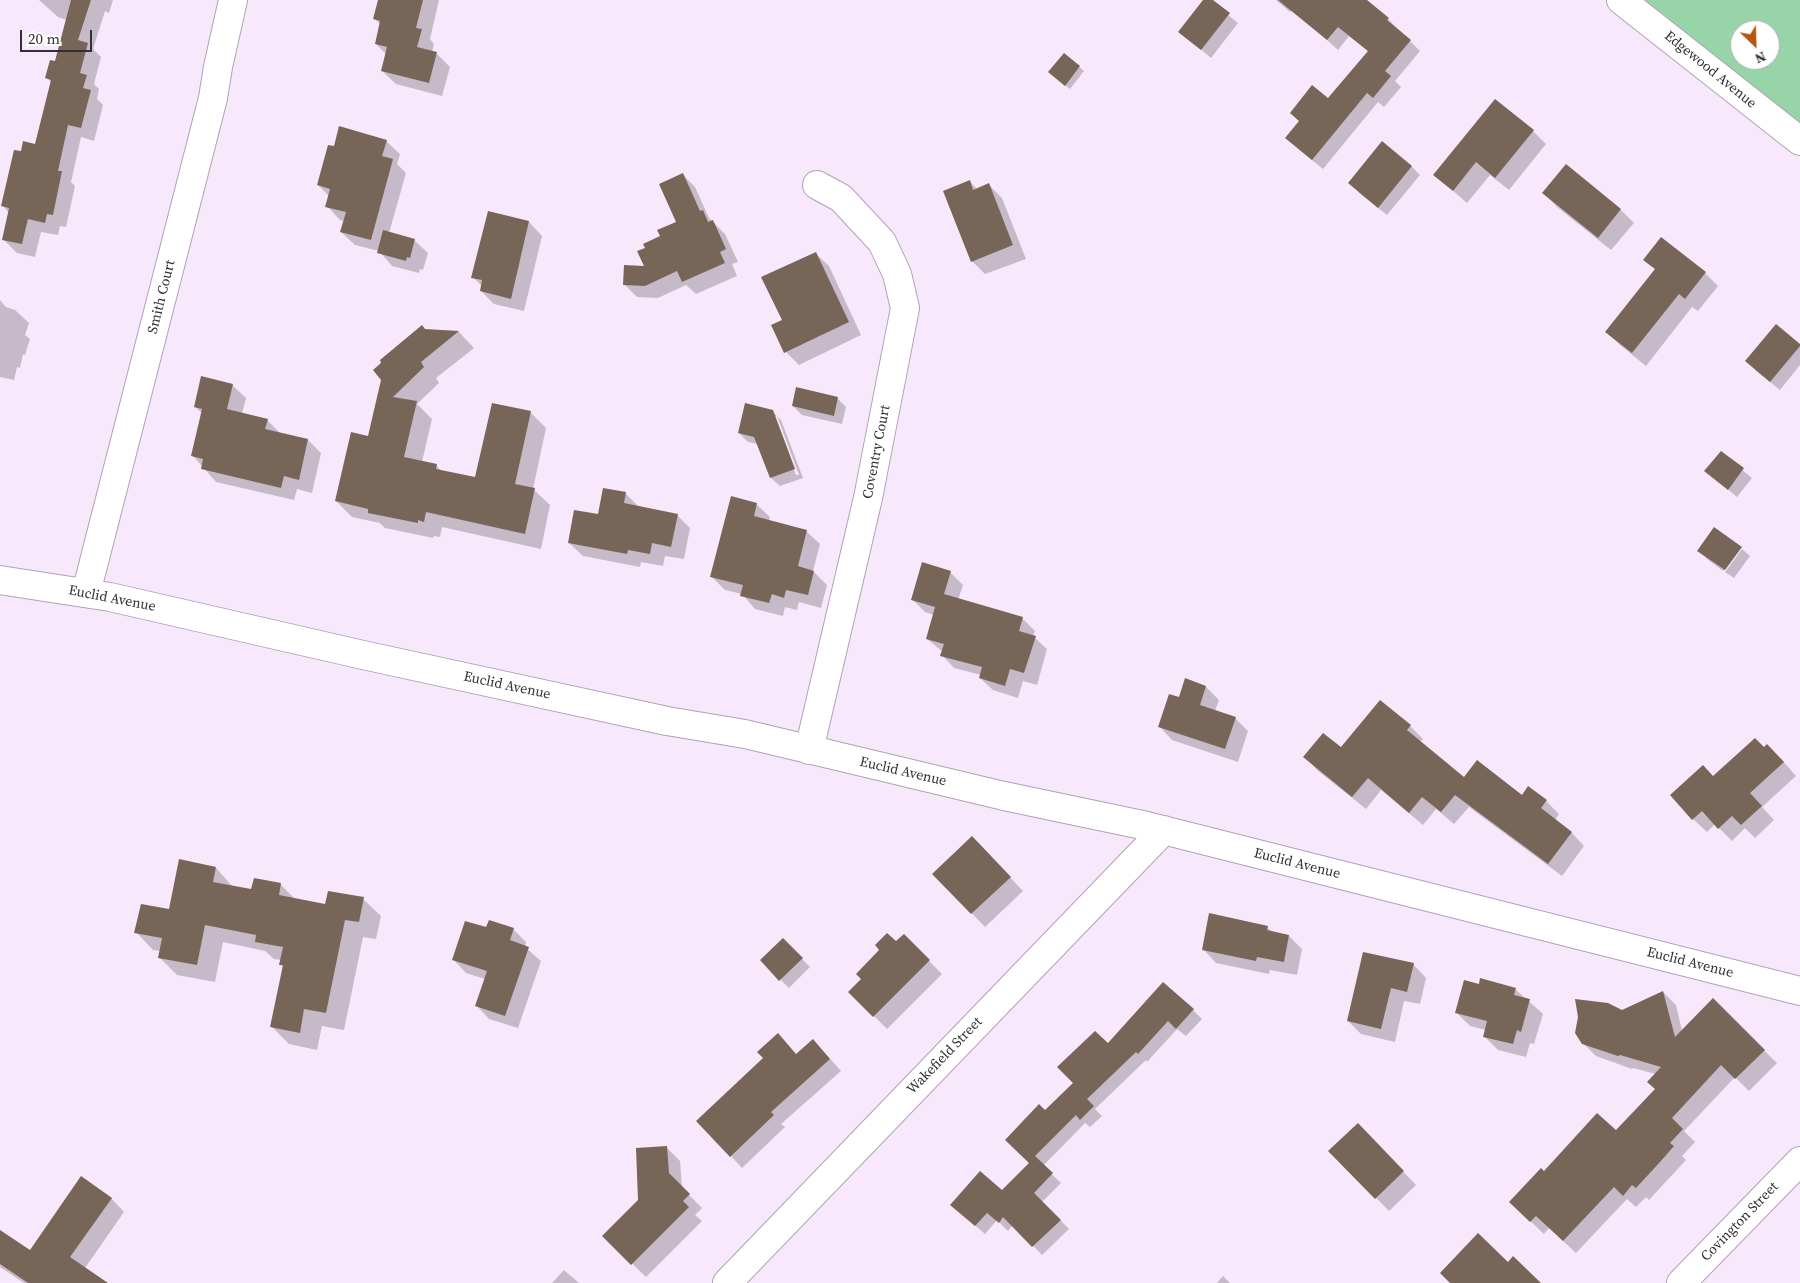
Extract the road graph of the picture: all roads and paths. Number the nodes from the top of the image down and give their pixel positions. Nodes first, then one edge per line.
1 (233, 0) edge
2 (1621, 0) edge
3 (1800, 141) edge
4 (817, 185) dead end
5 (0, 580) edge
6 (86, 593) junction
7 (809, 750) junction
8 (1164, 830) junction
9 (1800, 991) edge
10 (1800, 1161) edge
11 (727, 1283) edge
12 (1681, 1283) edge

1 - 6 street, Smith Court
2 - 3 street, Edgewood Avenue
4 - 7 street, Coventry Court
5 - 6 street, Euclid Avenue
6 - 7 street, Euclid Avenue
7 - 8 street, Euclid Avenue
8 - 9 street, Euclid Avenue
8 - 11 street, Wakefield Street
10 - 12 street, Covington Street

